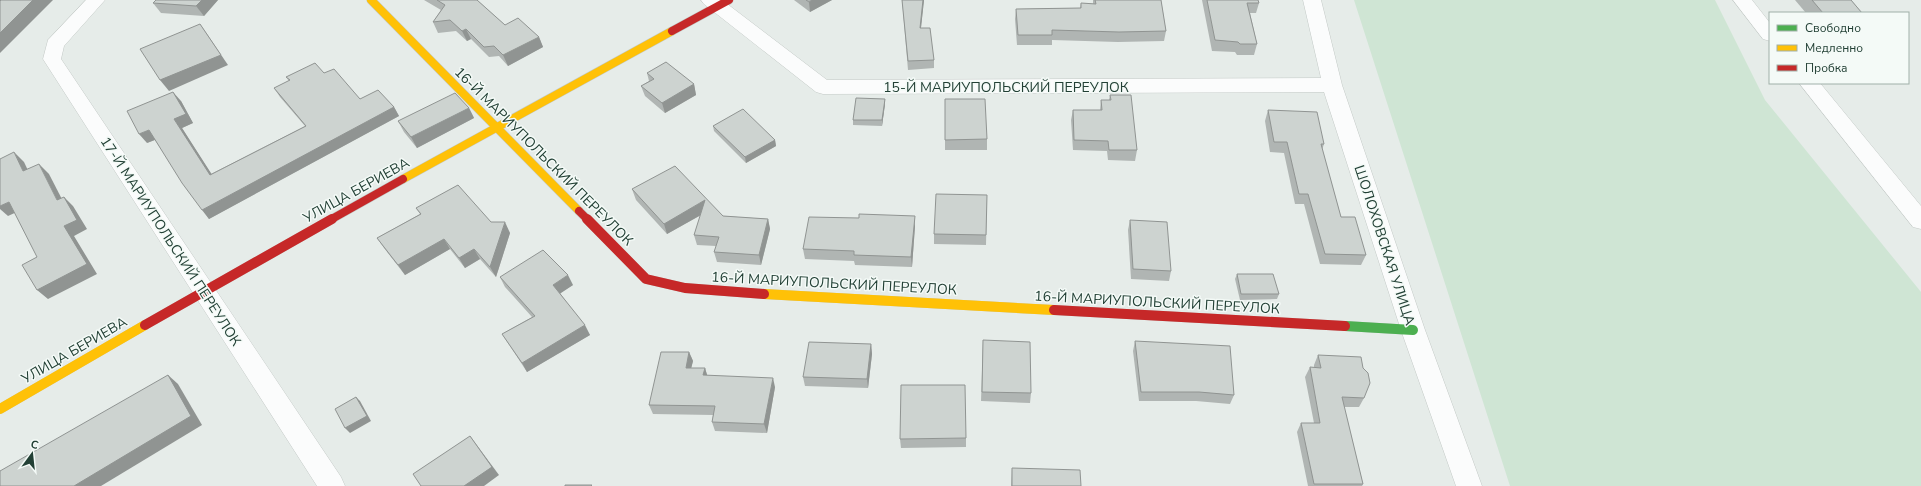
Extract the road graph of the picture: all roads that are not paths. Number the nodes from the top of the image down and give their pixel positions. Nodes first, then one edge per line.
1 (96, 0) edge
2 (370, 0) edge
3 (1312, 0) edge
4 (1742, 0) edge
5 (719, 2) edge
6 (1769, 34) edge
7 (1810, 84) edge
8 (1332, 85) junction
9 (496, 127) junction
10 (1921, 221) edge
11 (204, 291) junction
12 (1413, 330) junction
13 (0, 410) edge
14 (332, 486) edge
15 (1469, 486) edge

1 - 11 street, 17-Й МАРИУПОЛЬСКИЙ ПЕРЕУЛОК
2 - 9 street, 16-Й МАРИУПОЛЬСКИЙ ПЕРЕУЛОК
3 - 8 street, ШОЛОХОВСКАЯ УЛИЦА
4 - 6 street
5 - 8 street, 15-Й МАРИУПОЛЬСКИЙ ПЕРЕУЛОК
5 - 9 street, УЛИЦА БЕРИЕВА
7 - 10 street
8 - 12 street, ШОЛОХОВСКАЯ УЛИЦА
9 - 11 street, УЛИЦА БЕРИЕВА
9 - 12 street, 16-Й МАРИУПОЛЬСКИЙ ПЕРЕУЛОК
11 - 13 street, УЛИЦА БЕРИЕВА
11 - 14 street, 17-Й МАРИУПОЛЬСКИЙ ПЕРЕУЛОК
12 - 15 street, ШОЛОХОВСКАЯ УЛИЦА

